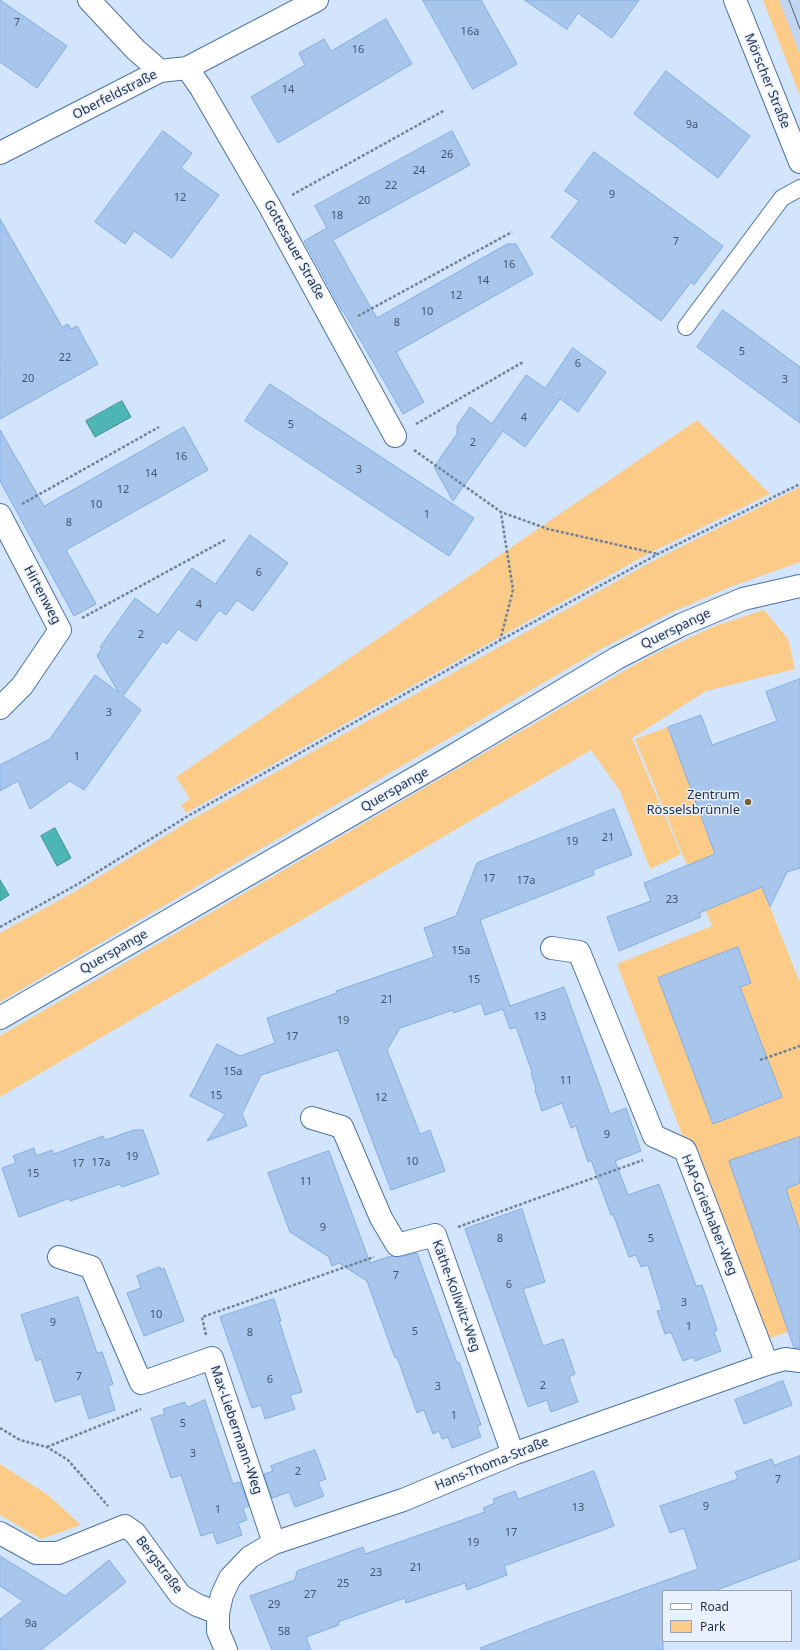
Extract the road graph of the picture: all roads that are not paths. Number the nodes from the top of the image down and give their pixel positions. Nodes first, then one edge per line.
1 (89, 0) edge
2 (317, 0) edge
3 (735, 0) edge
4 (187, 68) junction
5 (160, 71) junction
6 (0, 153) edge
7 (800, 162) edge
8 (800, 188) edge
9 (686, 327) dead end
10 (395, 436) road end
11 (0, 515) edge
12 (800, 586) edge
13 (0, 708) edge
14 (552, 948) dead end
15 (0, 1018) edge
16 (312, 1118) dead end
17 (59, 1258) dead end
18 (800, 1361) edge
19 (767, 1364) junction
20 (513, 1454) junction
21 (0, 1532) edge
22 (274, 1543) junction
23 (218, 1613) junction
24 (226, 1650) edge

1 - 5 street
2 - 4 street, Oberfeldstraße
3 - 7 street, Mörscher Straße
4 - 5 street, Oberfeldstraße
4 - 10 street, Gottesauer Straße
5 - 6 street, Oberfeldstraße
8 - 9 lane
11 - 13 street, Hirtenweg
12 - 15 street, Querspange
14 - 19 street, HAP-Grieshaber-Weg
16 - 20 street, Käthe-Kollwitz-Weg
17 - 22 street, Max-Liebermann-Weg
18 - 19 street, Hans-Thoma-Straße
19 - 20 street, Hans-Thoma-Straße
20 - 22 street, Hans-Thoma-Straße
21 - 23 street, Bergstraße
22 - 23 street, Hans-Thoma-Straße
23 - 24 street

